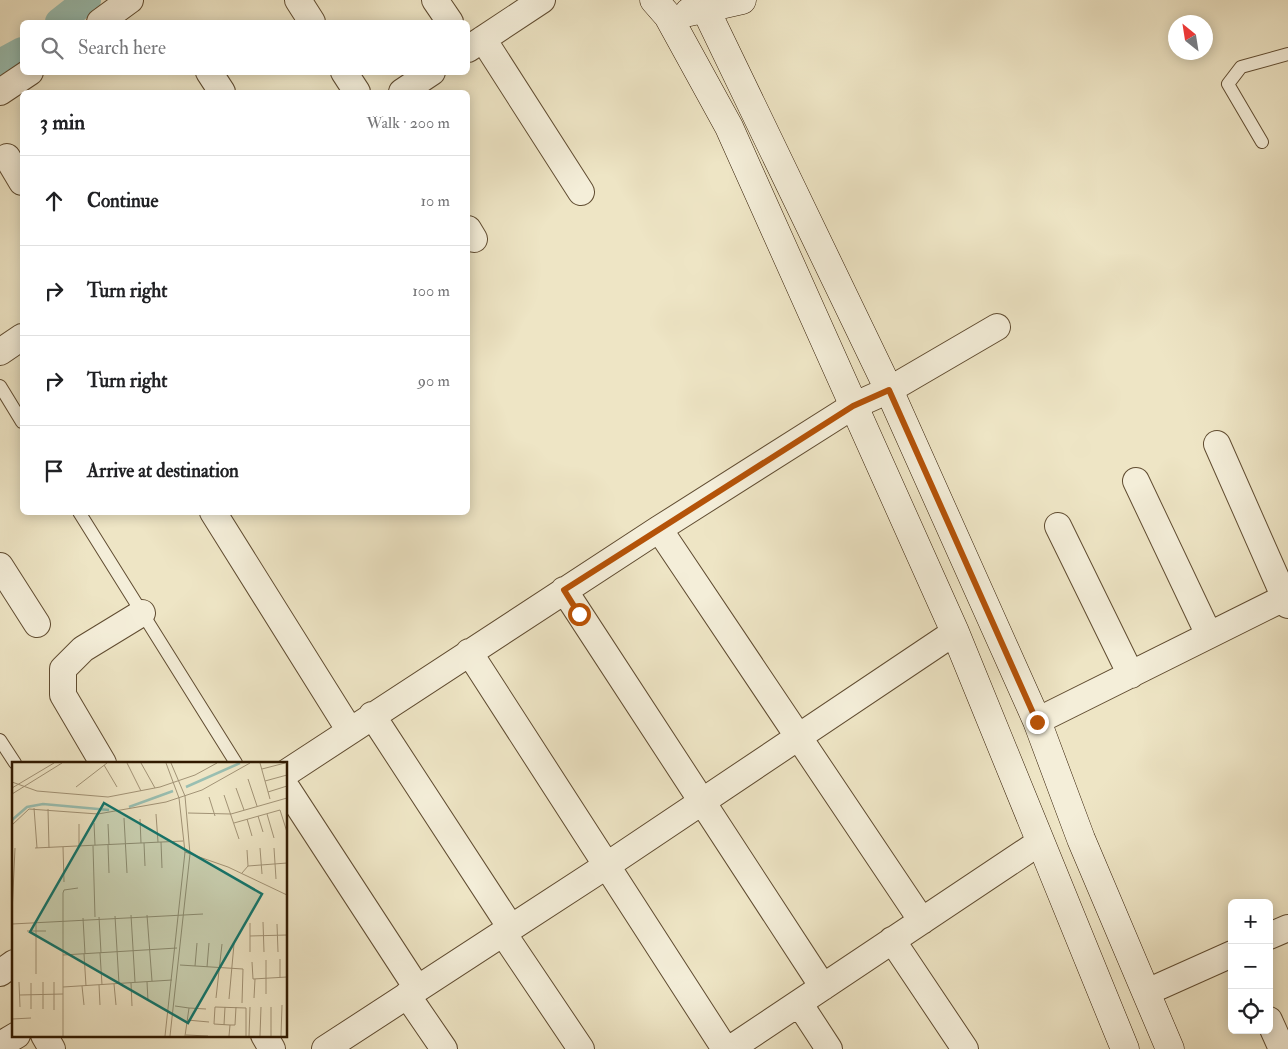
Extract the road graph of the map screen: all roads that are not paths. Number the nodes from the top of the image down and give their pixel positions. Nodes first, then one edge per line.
1 (130, 0) edge
2 (298, 0) edge
3 (435, 0) edge
4 (542, 0) edge
5 (742, 0) edge
6 (704, 4) edge
7 (661, 8) edge
8 (103, 20) edge
9 (311, 20) edge
10 (449, 20) edge
11 (475, 44) edge
12 (1288, 54) edge
13 (26, 75) edge
14 (211, 75) edge
15 (346, 75) edge
16 (428, 75) edge
17 (221, 90) edge
18 (356, 90) edge
19 (405, 90) edge
20 (0, 92) edge
21 (1262, 142) dead end
22 (7, 156) dead end
23 (20, 179) edge
24 (581, 192) dead end
25 (997, 327) dead end
26 (20, 339) edge
27 (0, 352) edge
28 (0, 386) edge
29 (889, 390) junction
30 (853, 406) junction
31 (20, 419) edge
32 (1217, 444) dead end
33 (1136, 481) dead end
34 (81, 515) edge
35 (215, 515) edge
36 (1058, 526) dead end
37 (659, 528) junction
38 (0, 566) edge
39 (564, 590) junction
40 (1287, 599) edge
41 (142, 613) junction
42 (37, 624) dead end
43 (955, 632) junction
44 (1209, 636) junction
45 (469, 652) junction
46 (1131, 675) junction
47 (372, 715) junction
48 (1037, 722) junction
49 (350, 731) junction
50 (797, 737) junction
51 (0, 740) edge
52 (13, 762) edge
53 (102, 762) edge
54 (235, 762) edge
55 (288, 772) edge
56 (288, 791) edge
57 (702, 802) junction
58 (1040, 842) junction
59 (606, 866) junction
60 (922, 921) junction
61 (1288, 928) edge
62 (507, 930) junction
63 (1273, 934) edge
64 (892, 940) junction
65 (1228, 956) edge
66 (822, 987) junction
67 (412, 992) junction
68 (1147, 992) junction
69 (799, 1003) junction
70 (15, 1036) edge
71 (45, 1036) edge
72 (265, 1036) edge
73 (0, 1045) edge
74 (52, 1049) edge
75 (272, 1049) edge
76 (325, 1049) edge
77 (444, 1049) edge
78 (581, 1049) edge
79 (725, 1049) edge
80 (730, 1049) edge
81 (829, 1049) edge
82 (965, 1049) edge
83 (1125, 1049) edge
84 (1170, 1049) edge

1 - 8 street
2 - 9 street
3 - 10 street
4 - 11 street
5 - 6 street
6 - 7 street
6 - 29 street
7 - 30 street
11 - 24 street
12 - 21 lane
13 - 20 street
14 - 17 street
15 - 18 street
16 - 19 street
22 - 23 street
25 - 29 street
26 - 27 street
28 - 31 lane
29 - 30 street
29 - 48 street
30 - 37 street
30 - 43 street
32 - 40 street
33 - 44 street
34 - 41 lane
35 - 49 street
36 - 46 street
37 - 39 street
37 - 50 street
38 - 42 street
39 - 45 street
39 - 57 street
40 - 44 street
41 - 53 street
41 - 54 lane
43 - 50 street
43 - 58 street
44 - 46 street
45 - 47 street
45 - 59 street
46 - 48 street
47 - 49 street
47 - 62 street
48 - 68 street
49 - 55 street
50 - 57 street
50 - 60 street
51 - 52 lane
56 - 67 street
57 - 59 street
57 - 66 street
58 - 60 street
58 - 83 street
59 - 62 street
59 - 79 street
60 - 64 street
61 - 63 street
62 - 67 street
62 - 78 street
64 - 66 street
64 - 82 street
65 - 68 street
66 - 69 street
67 - 76 street
67 - 77 street
68 - 84 street
69 - 80 street
69 - 81 street
70 - 73 street
71 - 74 street
72 - 75 street

